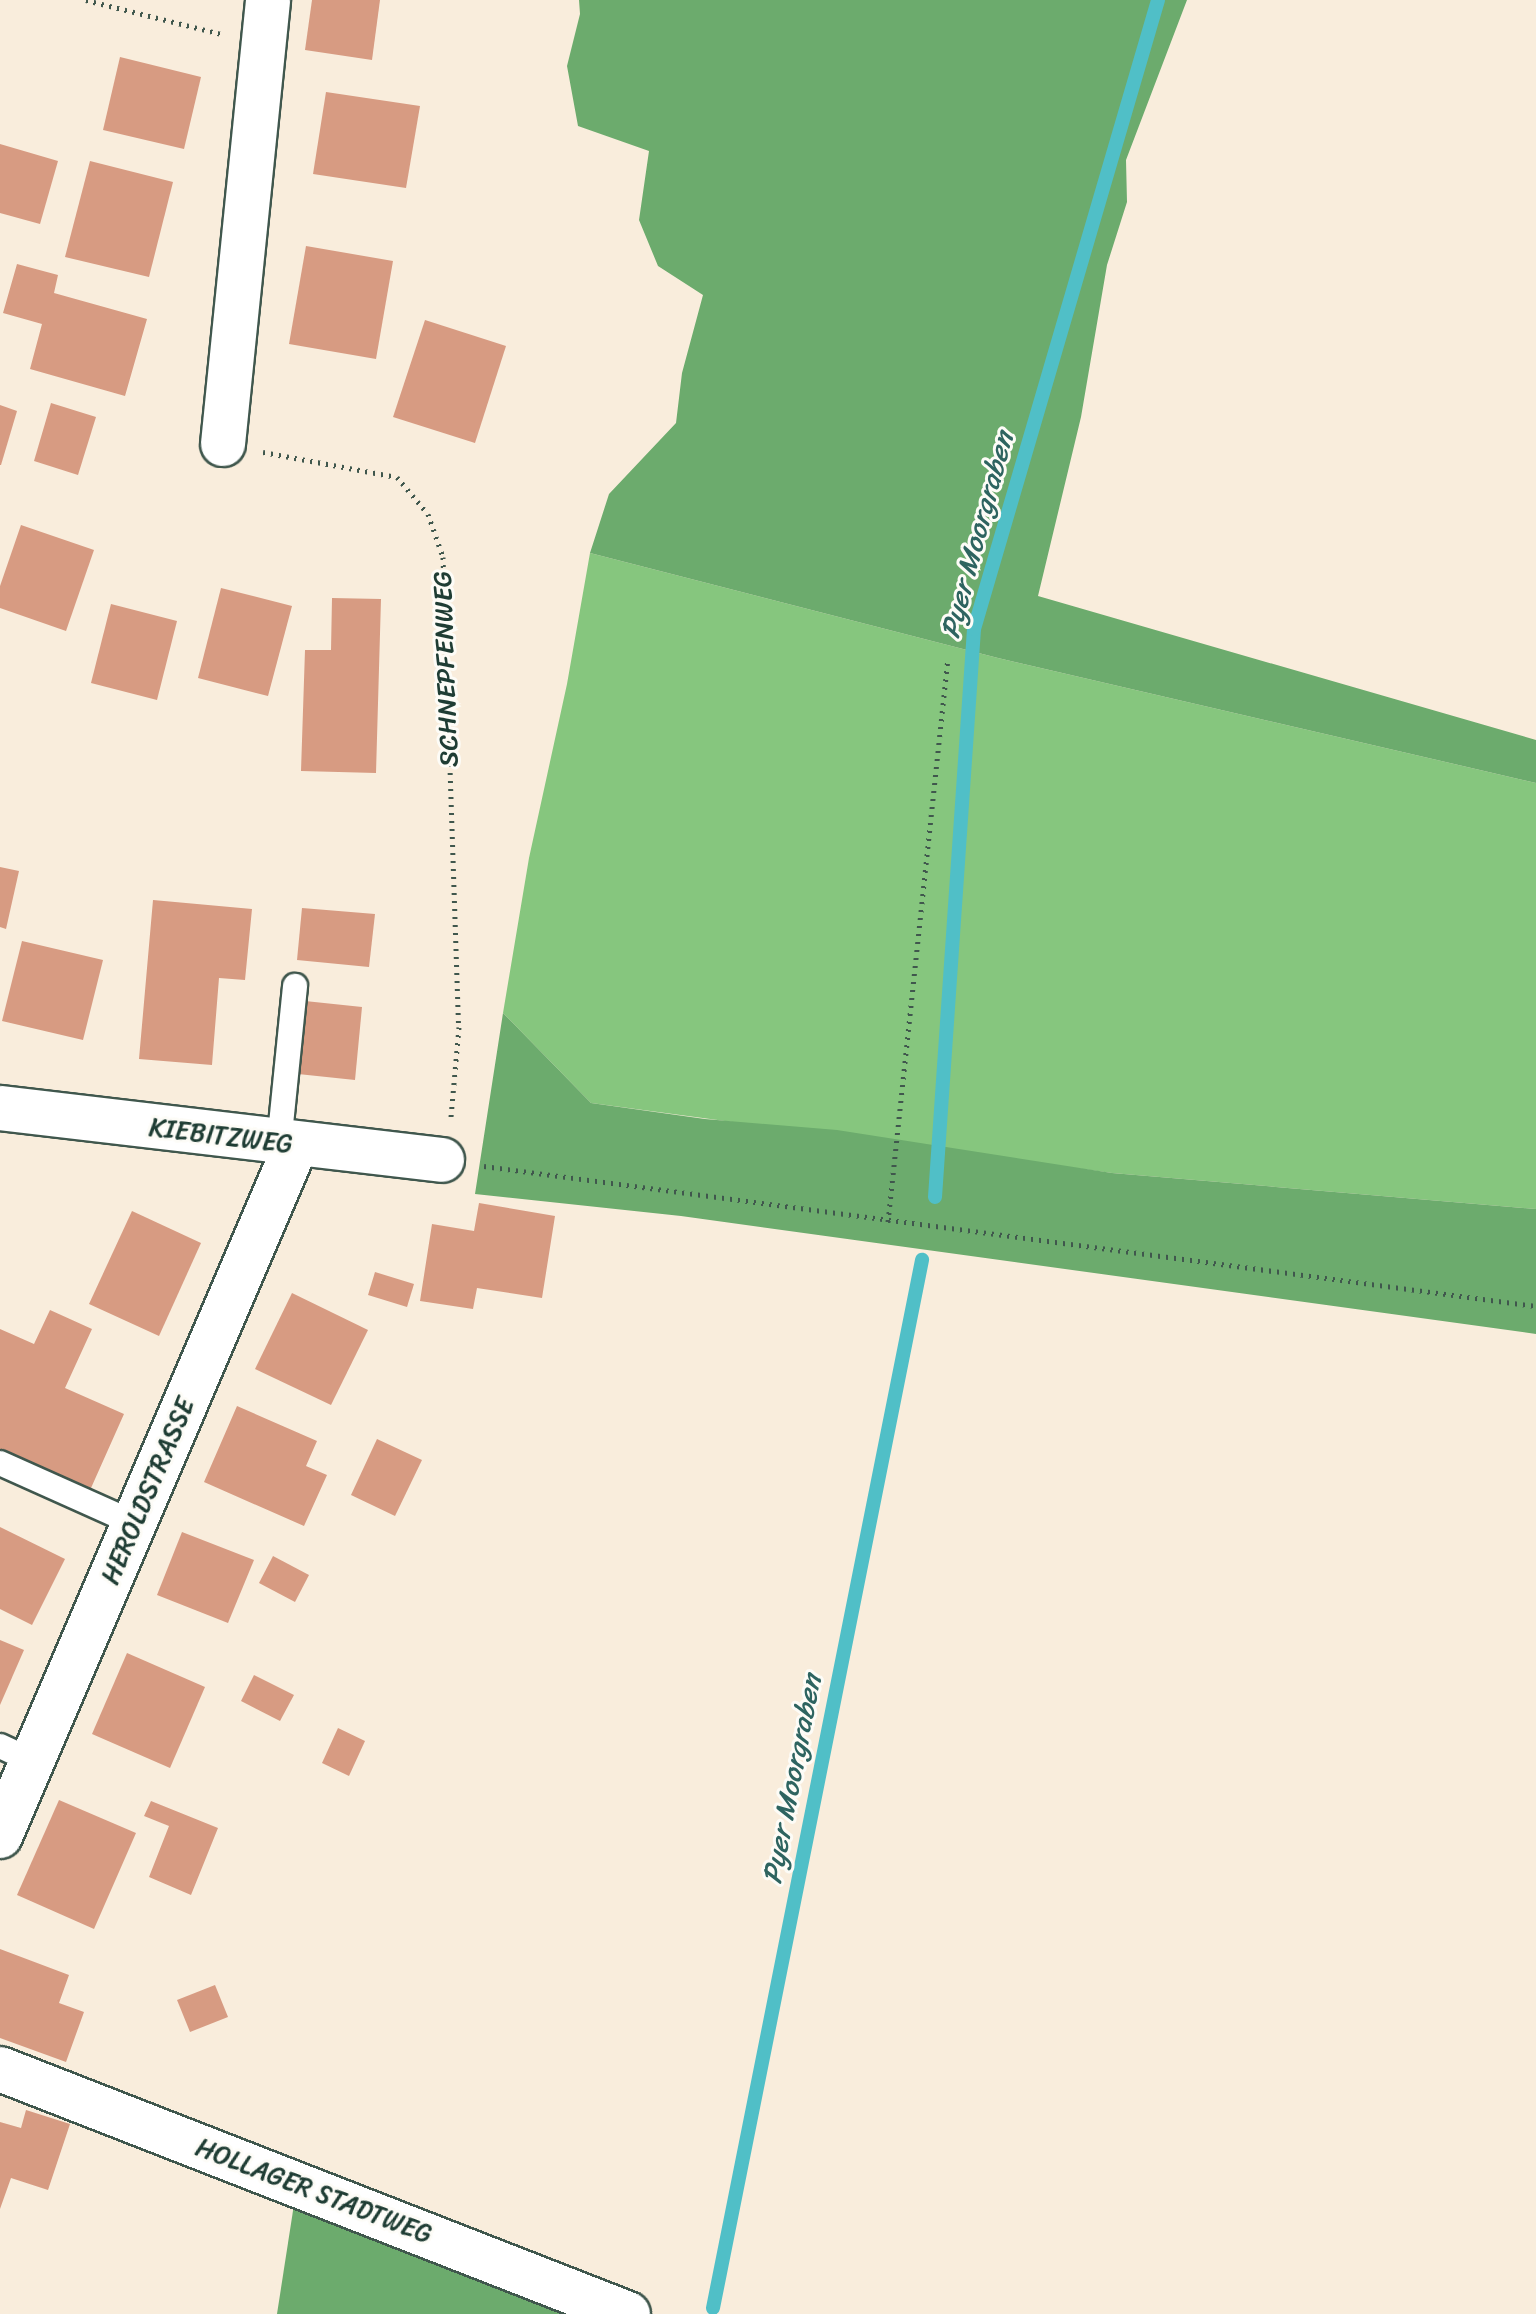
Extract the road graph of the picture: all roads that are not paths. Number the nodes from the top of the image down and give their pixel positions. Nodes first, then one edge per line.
1 (268, 0) edge
2 (223, 444) road end
3 (295, 986) dead end
4 (0, 1108) edge
5 (288, 1145) junction
6 (442, 1160) road end
7 (0, 1463) edge
8 (134, 1523) junction
9 (16, 1754) edge
10 (0, 1836) edge
11 (0, 2069) edge
12 (628, 2314) edge

1 - 2 street
3 - 5 lane
4 - 5 street, KIEBITZWEG
5 - 6 street, KIEBITZWEG
5 - 8 street, HEROLDSTRASSE
7 - 8 lane
8 - 9 street, HEROLDSTRASSE
9 - 10 street, HEROLDSTRASSE
11 - 12 street, HOLLAGER STADTWEG

